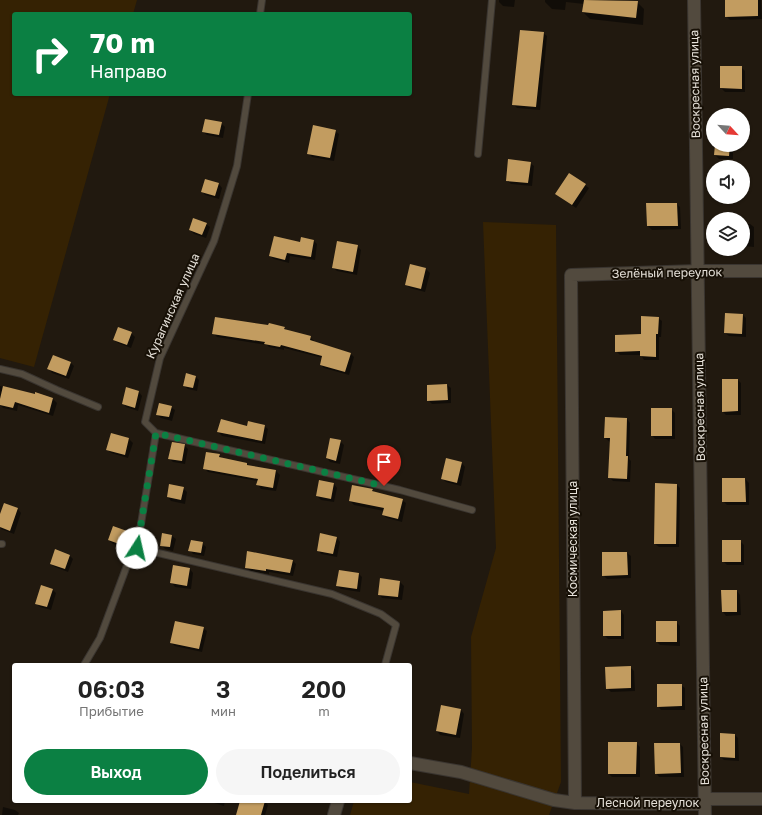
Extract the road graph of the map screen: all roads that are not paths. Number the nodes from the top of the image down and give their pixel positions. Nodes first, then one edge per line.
1 (262, 0) edge
2 (492, 0) edge
3 (694, 0) edge
4 (260, 12) edge
5 (248, 96) edge
6 (478, 154) dead end
7 (698, 271) junction
8 (762, 271) edge
9 (571, 275) joint
10 (0, 369) edge
11 (98, 407) dead end
12 (156, 433) junction
13 (472, 510) dead end
14 (137, 548) junction
15 (85, 663) edge
16 (386, 663) edge
17 (412, 763) edge
18 (762, 799) edge
19 (337, 803) edge
20 (575, 803) junction
21 (705, 806) edge
22 (334, 815) edge

1 - 4 lane
2 - 6 lane
3 - 7 street, Воскресная улица
5 - 12 lane, Курагинская улица
7 - 8 street, Зелёный переулок
7 - 9 street, Зелёный переулок
7 - 21 street, Воскресная улица
9 - 20 street, Космическая улица
10 - 11 lane
12 - 13 lane
12 - 14 lane
14 - 15 lane
14 - 16 lane
17 - 20 street, Лесной переулок
18 - 21 street, Лесной переулок
19 - 22 street
20 - 21 street, Лесной переулок

